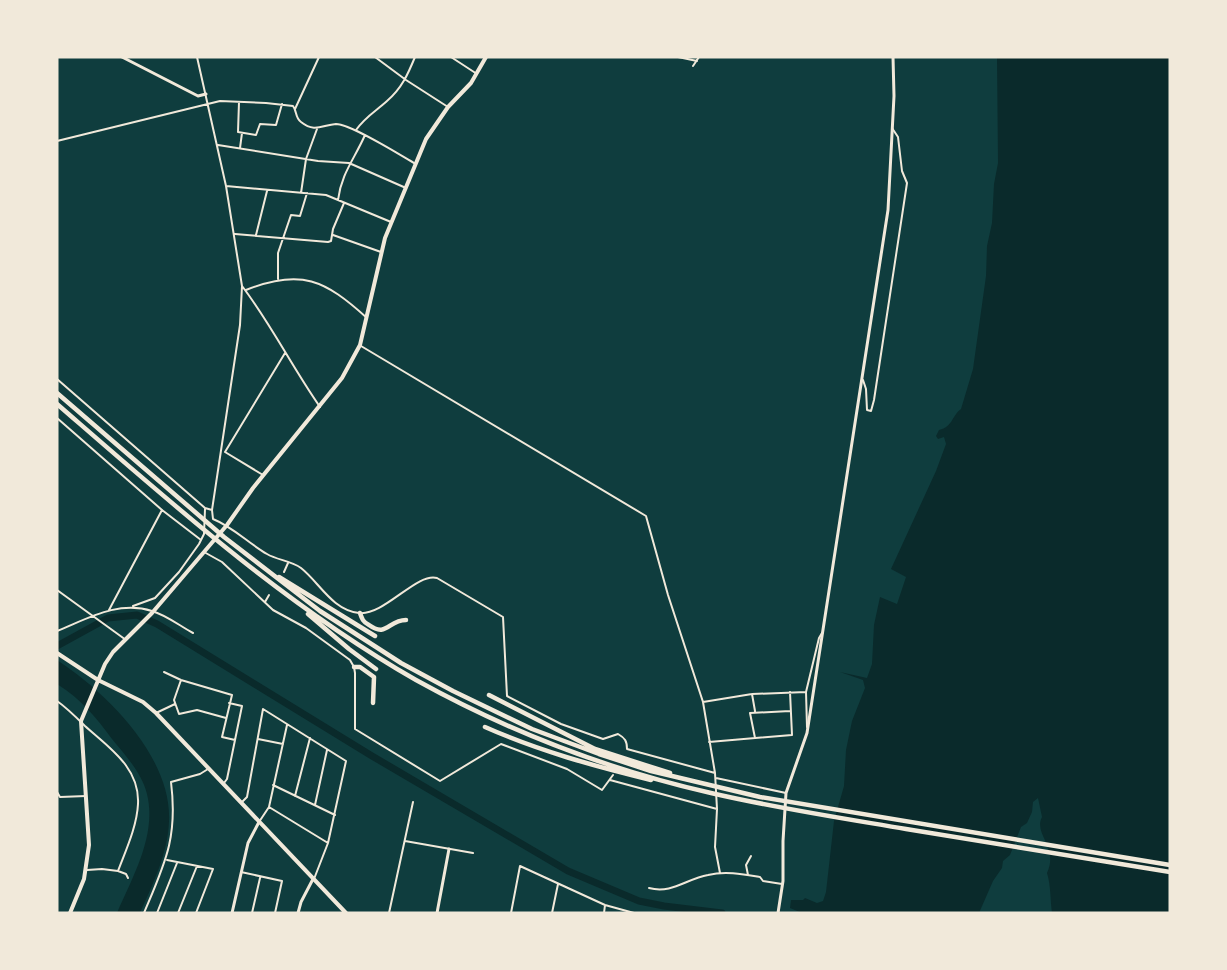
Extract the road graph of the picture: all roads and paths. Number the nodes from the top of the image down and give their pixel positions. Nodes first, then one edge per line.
1 (122, 57) edge
2 (197, 57) edge
3 (319, 57) edge
4 (375, 57) edge
5 (415, 57) edge
6 (451, 57) edge
7 (486, 57) edge
8 (678, 57) edge
9 (699, 57) edge
10 (893, 58) edge
11 (697, 61) junction
12 (693, 66) dead end
13 (477, 74) junction
14 (406, 80) junction
15 (206, 94) junction
16 (198, 96) junction
17 (239, 102) junction
18 (209, 104) junction
19 (282, 104) junction
20 (199, 107) junction
21 (448, 107) junction
22 (296, 109) junction
23 (892, 128) junction
24 (317, 129) junction
25 (356, 130) junction
26 (242, 133) junction
27 (365, 135) junction
28 (57, 141) edge
29 (217, 144) junction
30 (240, 148) junction
31 (306, 159) junction
32 (349, 163) junction
33 (416, 164) junction
34 (226, 186) junction
35 (406, 188) junction
36 (267, 190) junction
37 (301, 193) junction
38 (307, 193) junction
39 (338, 200) junction
40 (344, 203) junction
41 (391, 222) junction
42 (235, 234) junction
43 (256, 235) junction
44 (333, 235) junction
45 (284, 238) junction
46 (381, 252) junction
47 (278, 279) junction
48 (242, 286) junction
49 (245, 290) junction
50 (367, 318) junction
51 (360, 345) junction
52 (285, 353) junction
53 (862, 378) junction
54 (57, 379) edge
55 (57, 393) edge
56 (57, 404) edge
57 (320, 407) junction
58 (57, 418) edge
59 (224, 451) junction
60 (264, 475) junction
61 (205, 508) junction
62 (162, 510) junction
63 (212, 510) junction
64 (227, 525) junction
65 (201, 540) junction
66 (240, 550) junction
67 (231, 551) junction
68 (204, 552) junction
69 (288, 563) junction
70 (284, 572) dead end
71 (57, 590) edge
72 (269, 595) dead end
73 (265, 602) junction
74 (130, 607) junction
75 (109, 610) junction
76 (153, 612) junction
77 (360, 613) junction
78 (94, 616) junction
79 (406, 620) dead end
80 (57, 632) edge
81 (193, 633) dead end
82 (823, 633) junction
83 (375, 636) dead end
84 (126, 640) junction
85 (57, 653) edge
86 (692, 654) dead end
87 (687, 656) junction
88 (354, 667) junction
89 (376, 669) dead end
90 (164, 672) dead end
91 (98, 680) junction
92 (181, 680) junction
93 (790, 692) junction
94 (806, 692) junction
95 (752, 694) junction
96 (489, 695) dead end
97 (57, 700) edge
98 (703, 702) junction
99 (229, 703) junction
100 (373, 703) dead end
101 (175, 704) junction
102 (754, 711) junction
103 (791, 711) junction
104 (156, 713) junction
105 (226, 718) junction
106 (81, 721) junction
107 (288, 724) junction
108 (485, 727) dead end
109 (807, 733) junction
110 (310, 738) junction
111 (755, 738) junction
112 (258, 739) junction
113 (234, 740) junction
114 (709, 742) junction
115 (283, 744) junction
116 (328, 749) junction
117 (627, 749) junction
118 (625, 753) dead end
119 (208, 769) junction
120 (715, 773) junction
121 (613, 775) dead end
122 (715, 778) junction
123 (610, 780) junction
124 (694, 783) junction
125 (273, 784) junction
126 (222, 785) junction
127 (689, 788) junction
128 (57, 792) edge
129 (786, 793) junction
130 (86, 796) junction
131 (295, 796) junction
132 (413, 802) dead end
133 (241, 804) junction
134 (315, 805) junction
135 (269, 807) junction
136 (717, 809) junction
137 (335, 815) junction
138 (259, 822) junction
139 (405, 841) junction
140 (328, 843) junction
141 (449, 849) junction
142 (473, 853) dead end
143 (751, 856) dead end
144 (167, 860) junction
145 (178, 862) junction
146 (1170, 865) edge
147 (197, 866) junction
148 (86, 870) junction
149 (118, 871) junction
150 (241, 872) junction
151 (1170, 872) edge
152 (720, 873) junction
153 (748, 875) junction
154 (260, 876) junction
155 (128, 879) dead end
156 (314, 879) junction
157 (558, 884) junction
158 (782, 884) junction
159 (649, 888) dead end
160 (605, 905) junction
161 (70, 913) edge
162 (144, 913) edge
163 (157, 913) edge
164 (178, 913) edge
165 (196, 913) edge
166 (232, 913) edge
167 (252, 913) edge
168 (275, 913) edge
169 (298, 913) edge
170 (346, 913) edge
171 (389, 913) edge
172 (437, 913) edge
173 (511, 913) edge
174 (552, 913) edge
175 (604, 913) edge
176 (634, 913) edge
177 (778, 913) edge

1 - 16 street
2 - 15 street
3 - 22 street
4 - 14 street
5 - 14 street
6 - 13 street
7 - 13 main road
8 - 11 street
9 - 11 street
10 - 23 street
11 - 12 street
13 - 21 main road
14 - 21 street
14 - 25 street
15 - 16 street
15 - 18 street
16 - 20 street
17 - 18 street
17 - 19 street
17 - 26 street
18 - 20 street
18 - 29 street
19 - 22 street
19 - 26 street
20 - 28 street
21 - 33 main road
22 - 24 street
23 - 53 street
23 - 53 street
24 - 25 street
24 - 31 street
25 - 27 street
26 - 30 street
27 - 32 street
27 - 33 street
29 - 30 street
29 - 34 street
30 - 31 street
31 - 32 street
31 - 37 street
32 - 35 street
32 - 39 street
33 - 35 main road
34 - 36 street
34 - 42 street
35 - 41 main road
36 - 37 street
36 - 43 street
37 - 38 street
38 - 39 street
38 - 45 street
39 - 40 street
40 - 41 street
40 - 44 street
41 - 46 main road
42 - 43 street
42 - 48 street
43 - 45 street
44 - 45 street
44 - 46 street
45 - 47 street
46 - 50 main road
47 - 49 street
47 - 50 street
48 - 49 street
48 - 59 street
49 - 52 street
50 - 51 main road
51 - 57 main road
51 - 87 street
52 - 57 street
52 - 59 street
53 - 82 street
54 - 61 street
55 - 66 highway
56 - 67 highway
57 - 60 main road
58 - 62 street
59 - 60 street
59 - 63 street
60 - 64 main road
61 - 63 street
61 - 65 street
62 - 65 street
62 - 75 street
63 - 64 street
64 - 68 main road
64 - 69 street
65 - 74 street
66 - 83 highway
66 - 124 highway
67 - 89 highway
67 - 127 highway
68 - 73 street
68 - 76 main road
69 - 70 street
69 - 77 street
71 - 78 street
72 - 73 street
73 - 88 street
74 - 75 street
74 - 76 street
75 - 78 street
76 - 81 street
76 - 84 main road
77 - 79 highway
77 - 117 street
78 - 80 street
78 - 84 street
82 - 94 street
82 - 109 street
84 - 91 main road
85 - 91 main road
86 - 87 street
87 - 98 street
88 - 100 highway
88 - 123 street
90 - 92 street
91 - 104 main road
91 - 106 main road
92 - 99 street
92 - 101 street
93 - 94 street
93 - 95 street
93 - 103 street
94 - 109 street
95 - 98 street
95 - 102 street
96 - 124 highway
97 - 106 street
98 - 114 street
99 - 105 street
99 - 113 street
101 - 104 street
101 - 105 street
102 - 103 street
102 - 111 street
103 - 111 street
104 - 119 main road
105 - 113 street
106 - 130 main road
106 - 149 street
107 - 110 street
107 - 112 street
107 - 115 street
108 - 127 highway
109 - 129 street
110 - 116 street
110 - 131 street
111 - 114 street
112 - 115 street
112 - 133 street
113 - 126 street
114 - 120 street
115 - 125 street
116 - 134 street
116 - 137 street
117 - 118 street
117 - 120 street
119 - 126 main road
119 - 144 street
120 - 122 street
121 - 123 street
122 - 129 street
122 - 136 street
123 - 136 street
124 - 146 highway
125 - 131 street
125 - 135 street
126 - 133 main road
127 - 151 highway
128 - 130 street
129 - 158 street
130 - 148 main road
131 - 134 street
132 - 139 street
133 - 138 main road
134 - 137 street
135 - 138 street
135 - 140 street
136 - 152 street
137 - 140 street
138 - 150 street
138 - 156 main road
139 - 141 street
139 - 171 street
140 - 156 street
141 - 142 street
141 - 172 street
143 - 153 street
144 - 145 street
144 - 162 street
145 - 147 street
145 - 163 street
147 - 164 street
147 - 165 street
148 - 149 street
148 - 161 main road
149 - 155 street
150 - 154 street
150 - 166 street
152 - 153 street
152 - 159 street
153 - 158 street
154 - 167 street
154 - 168 street
156 - 169 street
156 - 170 main road
157 - 160 street
157 - 173 street
157 - 174 street
158 - 177 street
160 - 175 street
160 - 176 street

